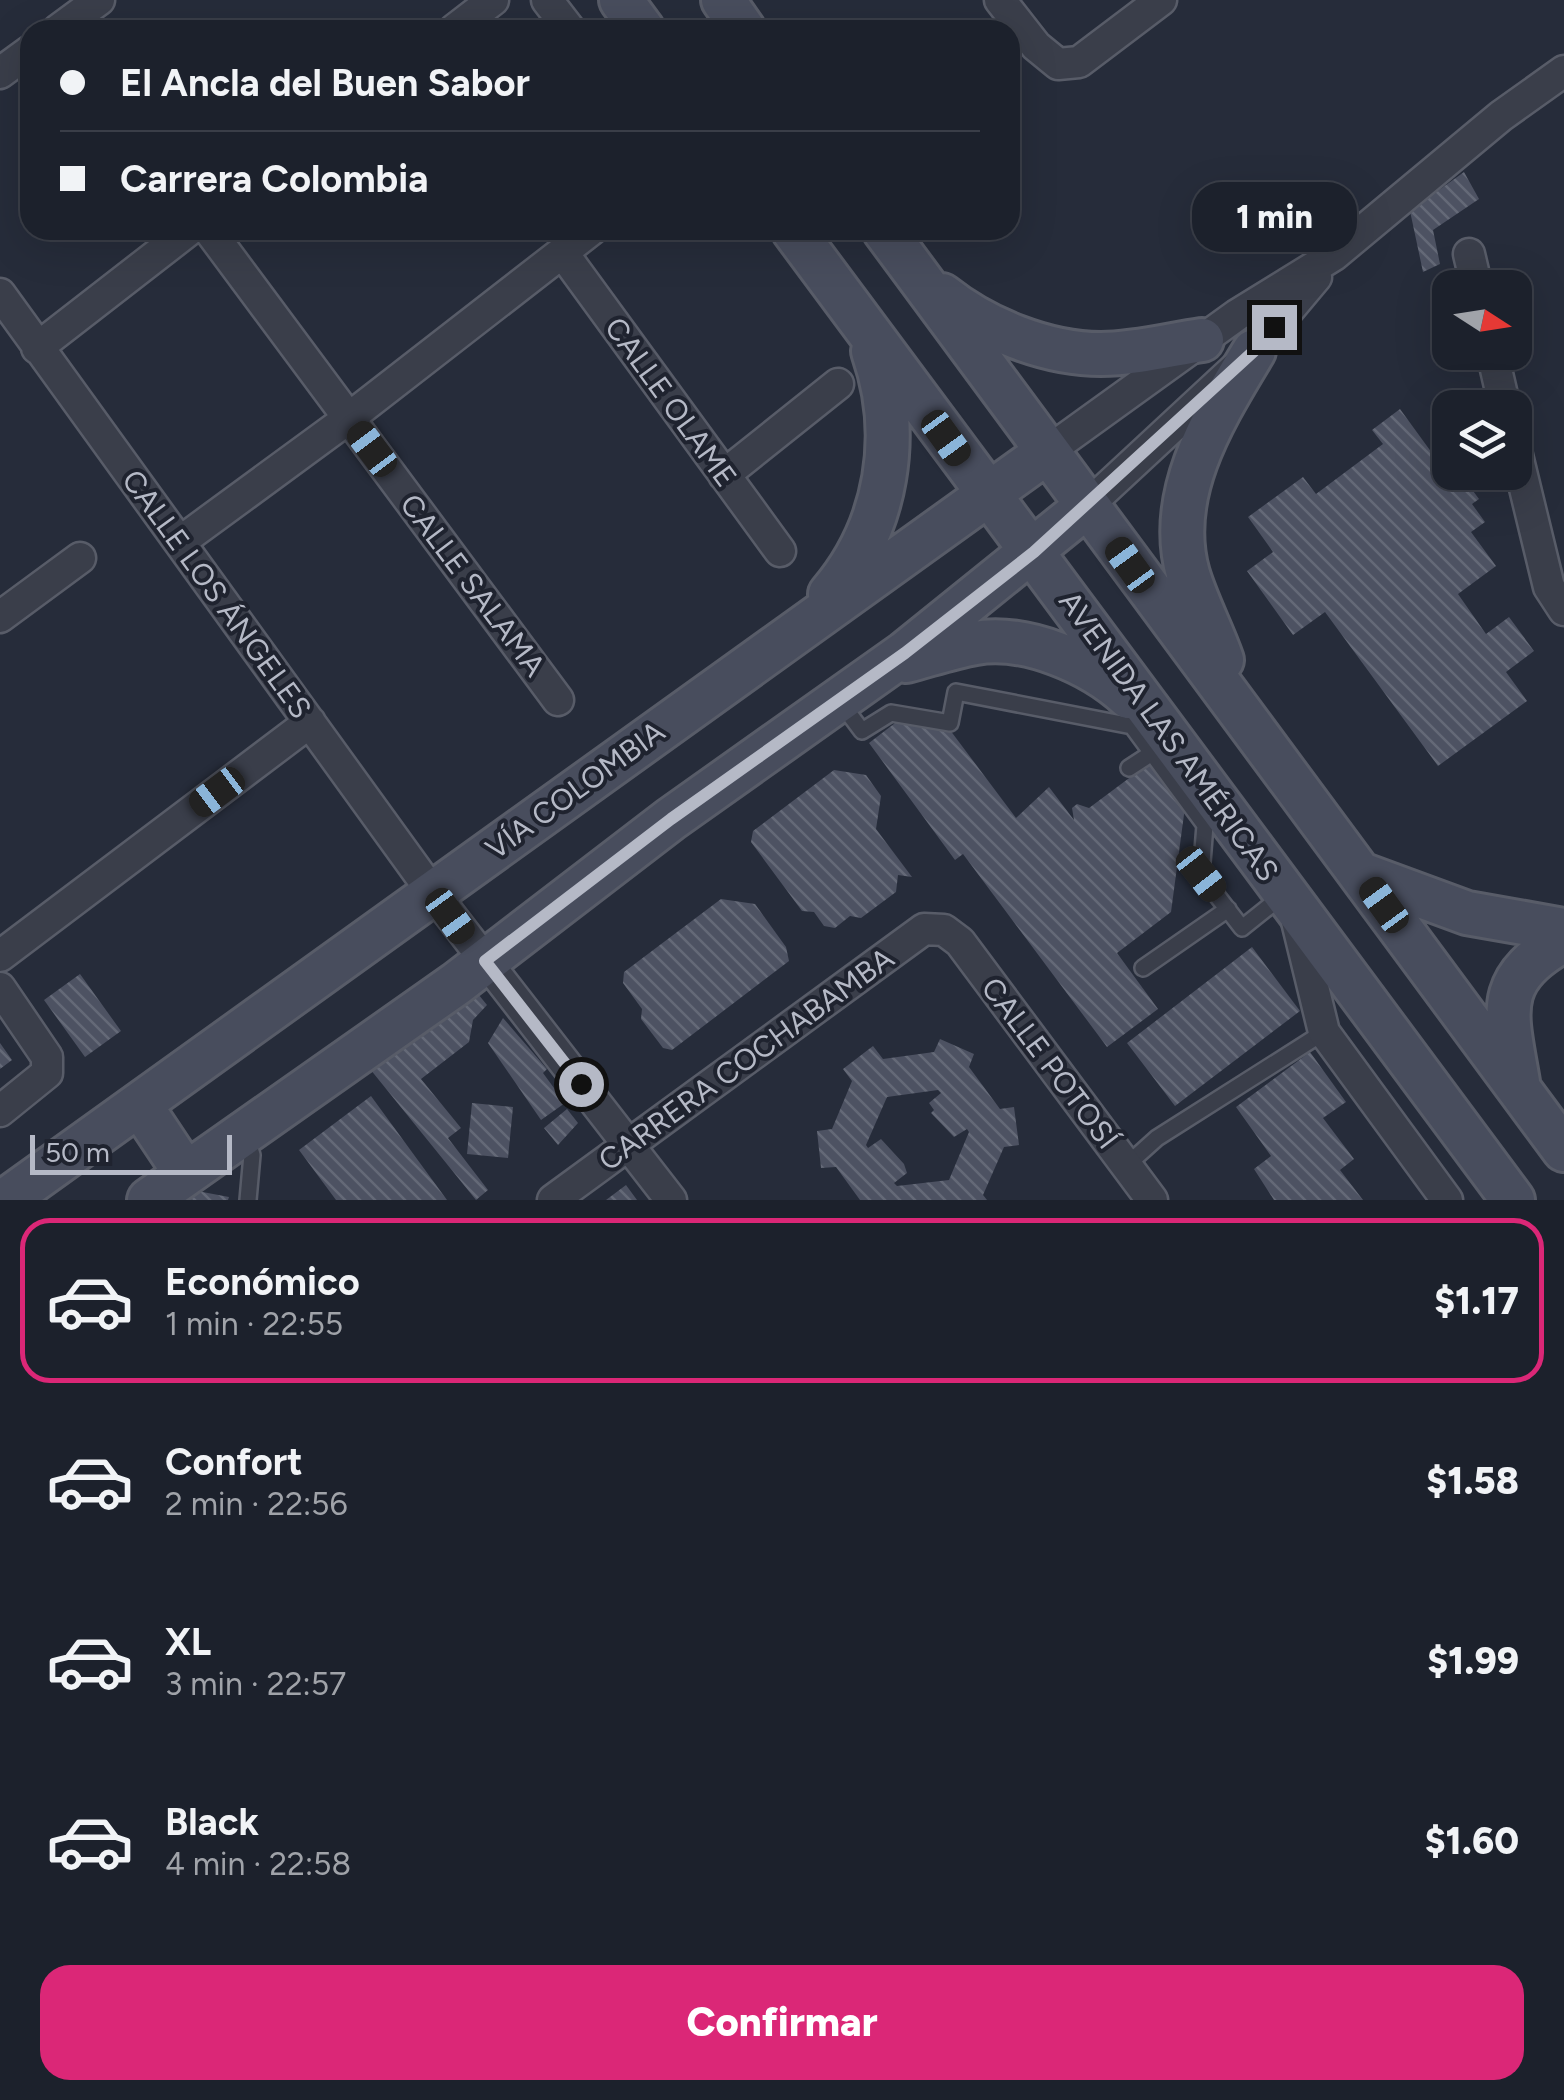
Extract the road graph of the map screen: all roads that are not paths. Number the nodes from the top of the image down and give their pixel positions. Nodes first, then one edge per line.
1 (99, 0) edge
2 (493, 0) edge
3 (547, 0) edge
4 (1000, 0) edge
5 (1162, 0) edge
6 (72, 20) edge
7 (467, 20) edge
8 (562, 20) edge
9 (1016, 20) edge
10 (1020, 26) edge
11 (1564, 72) edge
12 (177, 240) edge
13 (217, 240) edge
14 (578, 240) edge
15 (800, 240) edge
16 (891, 240) edge
17 (562, 252) junction
18 (1468, 254) dead end
19 (1334, 255) junction
20 (1472, 270) edge
21 (914, 274) junction
22 (0, 294) edge
23 (865, 327) junction
24 (1202, 340) junction
25 (37, 348) junction
26 (1254, 351) junction
27 (838, 384) dead end
28 (349, 418) junction
29 (1046, 452) junction
30 (724, 475) junction
31 (1525, 490) edge
32 (987, 494) junction
33 (1087, 506) junction
34 (180, 542) junction
35 (780, 551) dead end
36 (1034, 552) junction
37 (80, 558) dead end
38 (1564, 610) edge
39 (0, 617) edge
40 (804, 624) junction
41 (886, 666) junction
42 (558, 700) dead end
43 (838, 700) junction
44 (1240, 712) junction
45 (310, 722) junction
46 (1160, 743) junction
47 (1128, 768) dead end
48 (1361, 874) junction
49 (434, 892) junction
50 (1289, 900) junction
51 (1228, 910) junction
52 (944, 930) joint
53 (1564, 930) edge
54 (1564, 940) edge
55 (0, 956) edge
56 (485, 961) junction
57 (1143, 968) dead end
58 (0, 988) edge
59 (1324, 1032) junction
60 (1520, 1093) junction
61 (140, 1105) junction
62 (0, 1111) edge
63 (245, 1129) junction
64 (629, 1145) junction
65 (1564, 1150) edge
66 (1127, 1165) junction
67 (186, 1174) junction
68 (6, 1200) edge
69 (150, 1200) edge
70 (248, 1200) edge
71 (553, 1200) edge
72 (671, 1200) edge
73 (1152, 1200) edge
74 (1447, 1200) edge
75 (1514, 1200) edge

1 - 6 street
2 - 7 street
3 - 8 street
4 - 9 street
5 - 10 street
11 - 19 street
12 - 25 street
13 - 28 street, CALLE SALAMA
14 - 17 street
15 - 23 main road, AVENIDA LAS AMÉRICAS
16 - 21 main road
17 - 28 street
17 - 30 street, CALLE OLAME
18 - 20 street
19 - 24 street
19 - 26 street
21 - 24 main road
21 - 29 main road
22 - 25 street, CALLE LOS ÁNGELES
23 - 32 main road, AVENIDA LAS AMÉRICAS
23 - 40 main road
24 - 29 street
25 - 34 street, CALLE LOS ÁNGELES
26 - 33 street
26 - 44 main road
27 - 30 street
28 - 34 street
28 - 42 street, CALLE SALAMA
29 - 32 main road, VÍA COLOMBIA
29 - 33 main road
30 - 35 street, CALLE OLAME
31 - 38 street
32 - 36 main road, AVENIDA LAS AMÉRICAS
32 - 40 main road, VÍA COLOMBIA
33 - 36 main road
33 - 44 main road
34 - 45 street, CALLE LOS ÁNGELES
36 - 41 main road
36 - 46 main road, AVENIDA LAS AMÉRICAS
37 - 39 street
40 - 49 main road, VÍA COLOMBIA
41 - 43 main road
41 - 46 main road
43 - 46 lane
43 - 56 main road
44 - 48 main road
45 - 49 street, CALLE LOS ÁNGELES
45 - 55 street
46 - 47 lane
46 - 50 main road, AVENIDA LAS AMÉRICAS
46 - 51 lane
48 - 53 main road
48 - 60 main road
49 - 56 street, CALLE LOS ÁNGELES
49 - 61 main road, VÍA COLOMBIA
50 - 51 lane
50 - 59 street, AVENIDA LAS AMÉRICAS
50 - 75 main road, AVENIDA LAS AMÉRICAS
51 - 57 lane
52 - 64 street, CARRERA COCHABAMBA
52 - 66 street, CALLE POTOSÍ
54 - 60 main road
56 - 63 main road
56 - 64 street, CALLE LOS ÁNGELES
58 - 62 street
59 - 66 lane
59 - 74 street, AVENIDA LAS AMÉRICAS
60 - 65 main road
61 - 67 main road
61 - 68 main road, VÍA COLOMBIA
63 - 67 main road
63 - 70 lane
64 - 71 street, CARRERA COCHABAMBA
64 - 72 street, CALLE LOS ÁNGELES
66 - 73 street, CALLE POTOSÍ
67 - 69 main road

